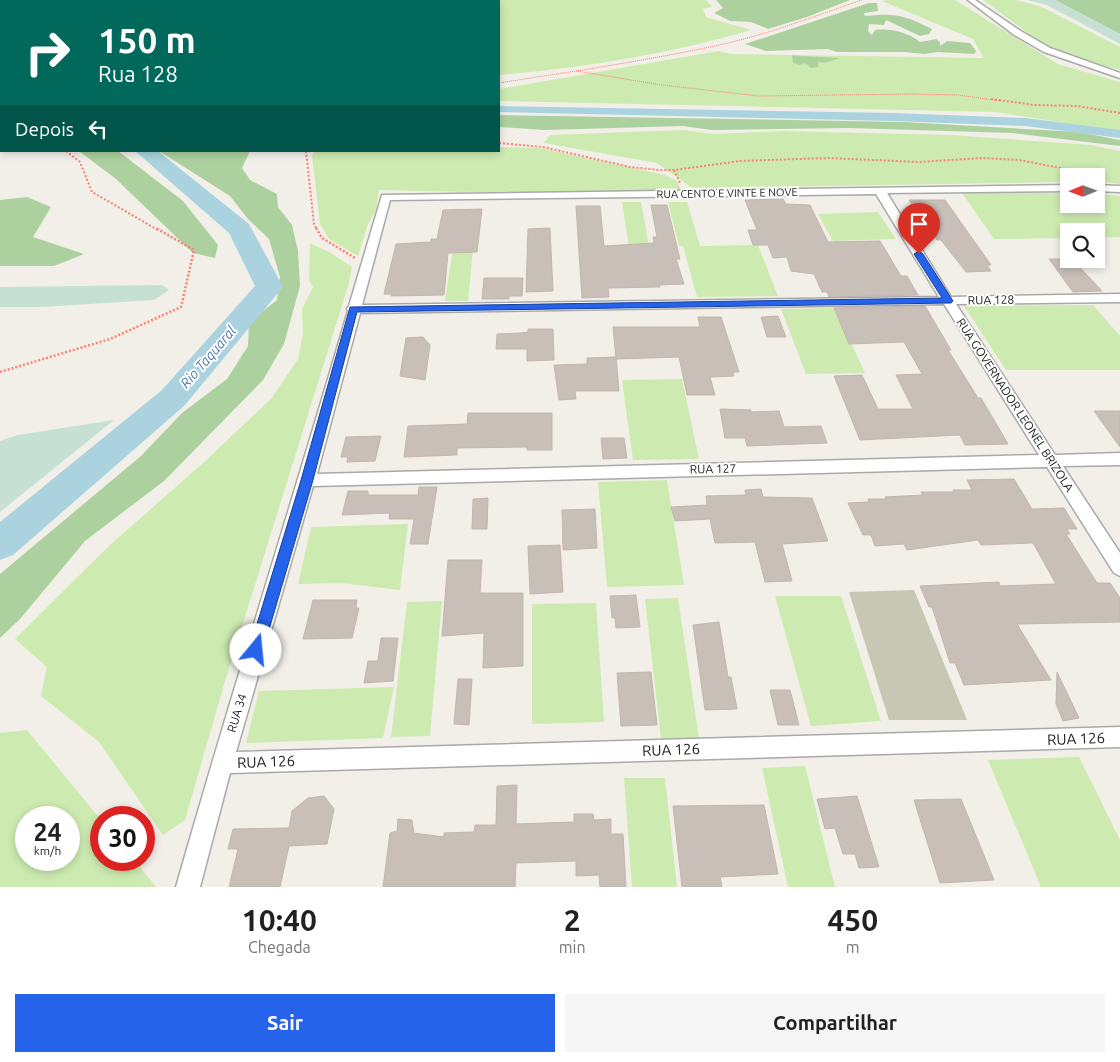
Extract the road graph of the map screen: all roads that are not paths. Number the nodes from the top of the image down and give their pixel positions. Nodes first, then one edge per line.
1 (971, 0) edge
2 (1120, 76) edge
3 (1060, 188) edge
4 (1105, 188) edge
5 (1120, 189) edge
6 (880, 191) junction
7 (386, 197) joint
8 (1120, 298) edge
9 (948, 301) junction
10 (353, 309) junction
11 (1120, 459) edge
12 (1051, 460) junction
13 (307, 480) junction
14 (1120, 568) edge
15 (1120, 738) edge
16 (222, 763) junction
17 (188, 887) edge

1 - 2 street
3 - 6 street, RUA CENTO E VINTE E NOVE
4 - 5 street
6 - 7 street, RUA CENTO E VINTE E NOVE
6 - 9 street, RUA GOVERNADOR LEONEL BRIZOLA
7 - 10 street, RUA 34
8 - 9 street, RUA 128
9 - 10 street, RUA 128
9 - 12 street, RUA GOVERNADOR LEONEL BRIZOLA
10 - 13 street, RUA 34
11 - 12 street, RUA 127
12 - 13 street, RUA 127
12 - 14 street, RUA GOVERNADOR LEONEL BRIZOLA
13 - 16 street, RUA 34
15 - 16 street, RUA 126
16 - 17 street, RUA 34

